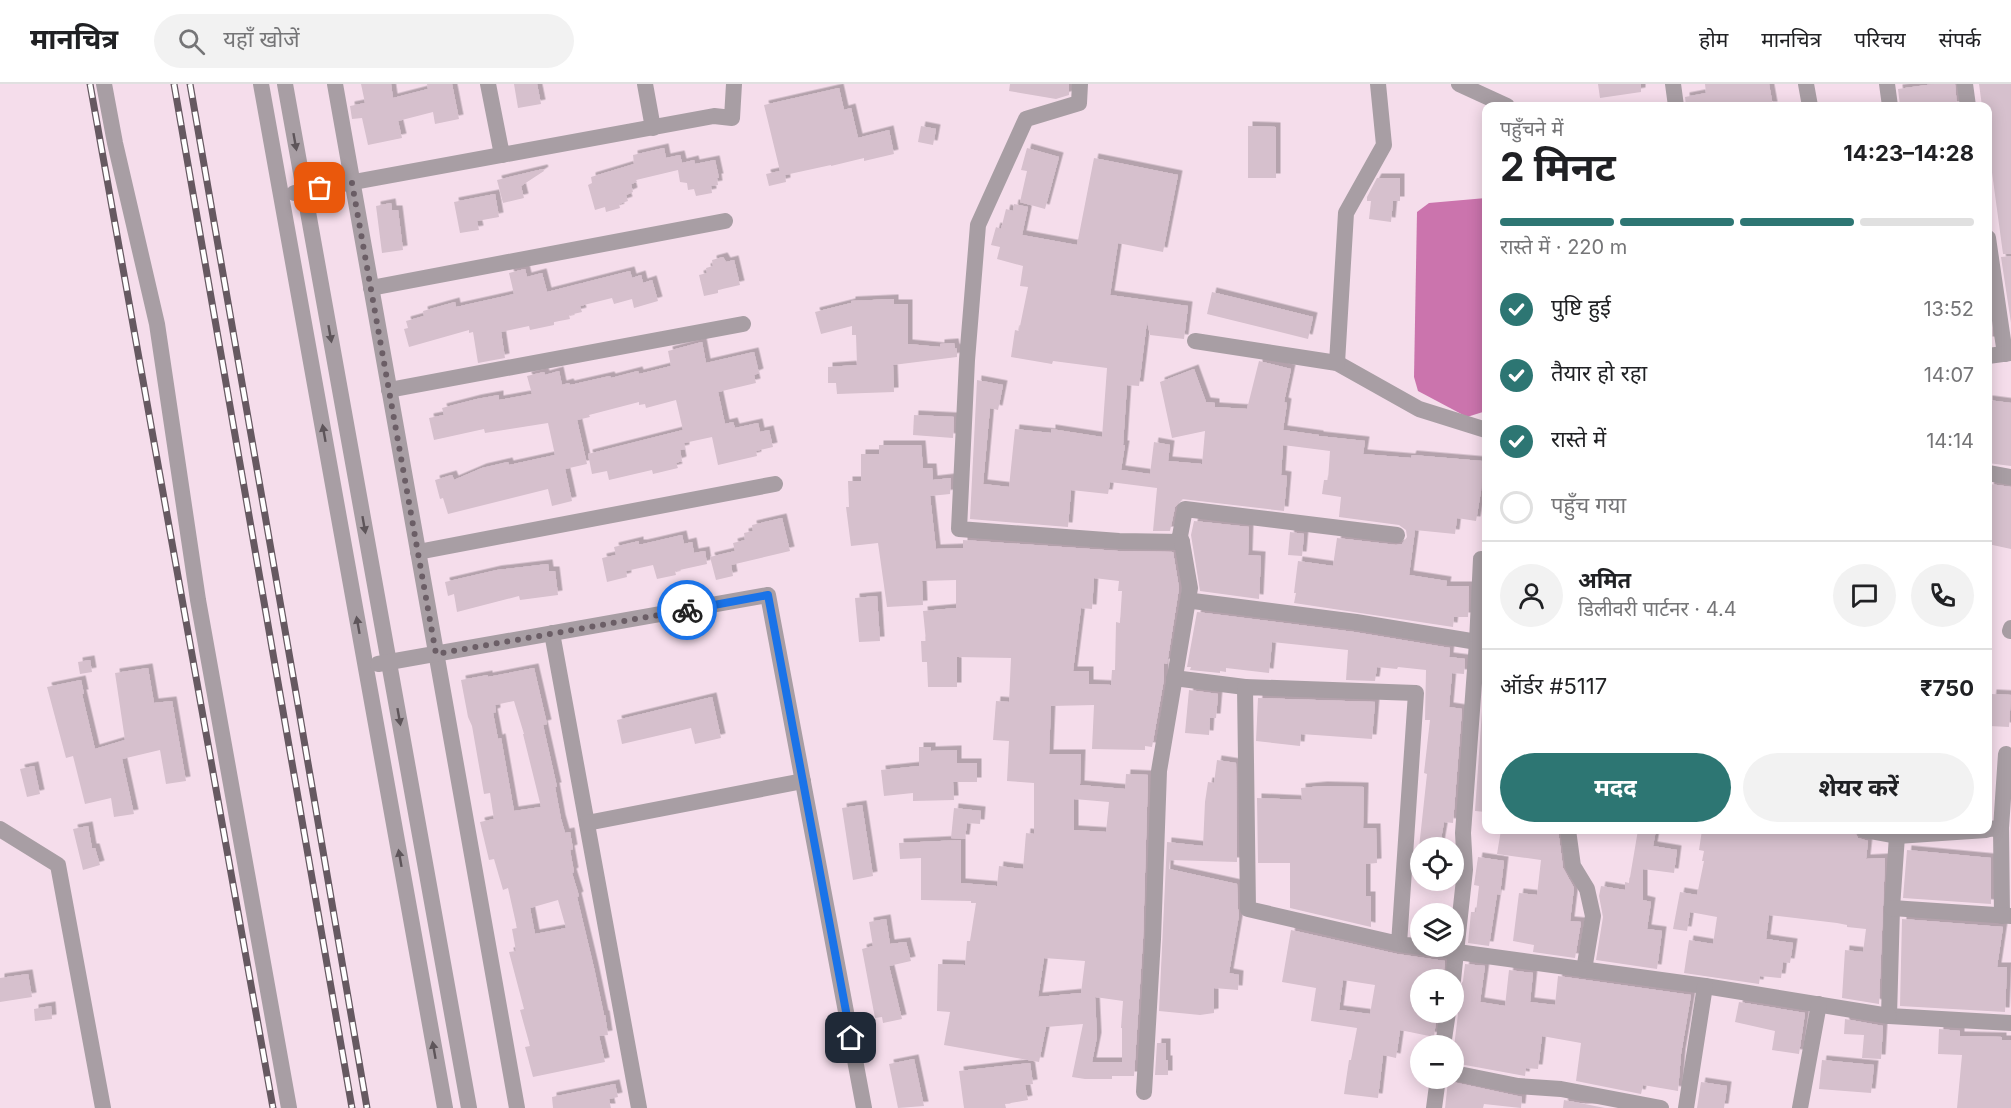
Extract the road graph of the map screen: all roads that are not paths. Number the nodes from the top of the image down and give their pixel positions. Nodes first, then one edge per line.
1 (104, 84) edge
2 (261, 84) edge
3 (285, 84) edge
4 (335, 84) edge
5 (488, 84) edge
6 (645, 84) edge
7 (734, 84) edge
8 (1080, 84) edge
9 (1378, 84) edge
10 (1459, 84) edge
11 (1673, 84) edge
12 (1806, 84) edge
13 (1887, 84) edge
14 (1965, 84) edge
15 (1498, 102) edge
16 (1675, 102) edge
17 (1809, 102) edge
18 (1889, 102) edge
19 (1967, 102) edge
20 (653, 128) junction
21 (501, 155) junction
22 (352, 183) junction
23 (304, 191) junction
24 (281, 196) junction
25 (725, 221) dead end
26 (1992, 261) edge
27 (371, 288) junction
28 (743, 324) dead end
29 (1195, 341) dead end
30 (2008, 353) edge
31 (1992, 355) edge
32 (1336, 363) junction
33 (389, 390) junction
34 (1482, 429) edge
35 (1992, 475) edge
36 (2011, 477) edge
37 (775, 484) dead end
38 (1397, 535) dead end
39 (1182, 542) junction
40 (418, 552) junction
41 (1481, 559) dead end
42 (1188, 602) junction
43 (552, 633) junction
44 (1477, 642) junction
45 (436, 654) junction
46 (389, 662) junction
47 (366, 666) junction
48 (1174, 678) junction
49 (1245, 687) junction
50 (2006, 754) dead end
51 (803, 781) junction
52 (587, 823) junction
53 (0, 829) edge
54 (1992, 829) edge
55 (1569, 834) edge
56 (1886, 834) edge
57 (1924, 834) edge
58 (1897, 836) junction
59 (1462, 903) edge
60 (1892, 908) junction
61 (2007, 916) edge
62 (1399, 944) junction
63 (1410, 946) edge
64 (1464, 953) edge
65 (1584, 970) junction
66 (1705, 986) junction
67 (1819, 1004) junction
68 (1889, 1016) junction
69 (2011, 1023) edge
70 (1464, 1075) edge
71 (1437, 1089) edge
72 (1144, 1092) dead end
73 (104, 1108) edge
74 (289, 1108) edge
75 (445, 1108) edge
76 (469, 1108) edge
77 (517, 1108) edge
78 (639, 1108) edge
79 (864, 1108) edge
80 (1434, 1108) edge
81 (1661, 1108) edge
82 (1686, 1108) edge
83 (1800, 1108) edge

1 - 74 street
2 - 24 street
3 -> 23 street
4 - 22 street
5 - 21 street
6 - 20 street
7 - 20 street
8 - 39 street
9 - 32 street
10 - 15 street
11 - 16 street
12 - 17 street
13 - 18 street
14 - 19 street
20 - 21 street
21 - 22 street
22 - 23 street
22 - 27 street
23 - 24 street
23 -> 46 street
47 -> 24 street
25 - 27 street
26 - 30 street
27 - 33 street
28 - 33 street
29 - 32 street
30 - 31 street
32 - 34 street
33 - 40 street
35 - 36 street
37 - 40 street
38 - 39 street
39 - 42 street
40 - 45 street
41 - 44 street
42 - 44 street
42 - 48 street
43 - 45 street
43 - 51 street
43 - 52 street
44 - 59 street
45 - 46 street
45 - 77 street
46 - 47 street
46 -> 76 street
75 -> 47 street
48 - 49 street
48 - 72 street
49 - 62 street
49 - 62 street
50 - 54 street
51 - 52 street
51 - 79 street
52 - 78 street
53 - 73 street
54 - 61 street
55 - 65 street
56 - 58 street
57 - 58 street
58 - 60 street
60 - 61 street
60 - 68 street
62 - 63 street
64 - 65 street
65 - 66 street
66 - 67 street
66 - 82 street
67 - 68 street
67 - 83 street
68 - 69 street
70 - 81 street
71 - 80 street

